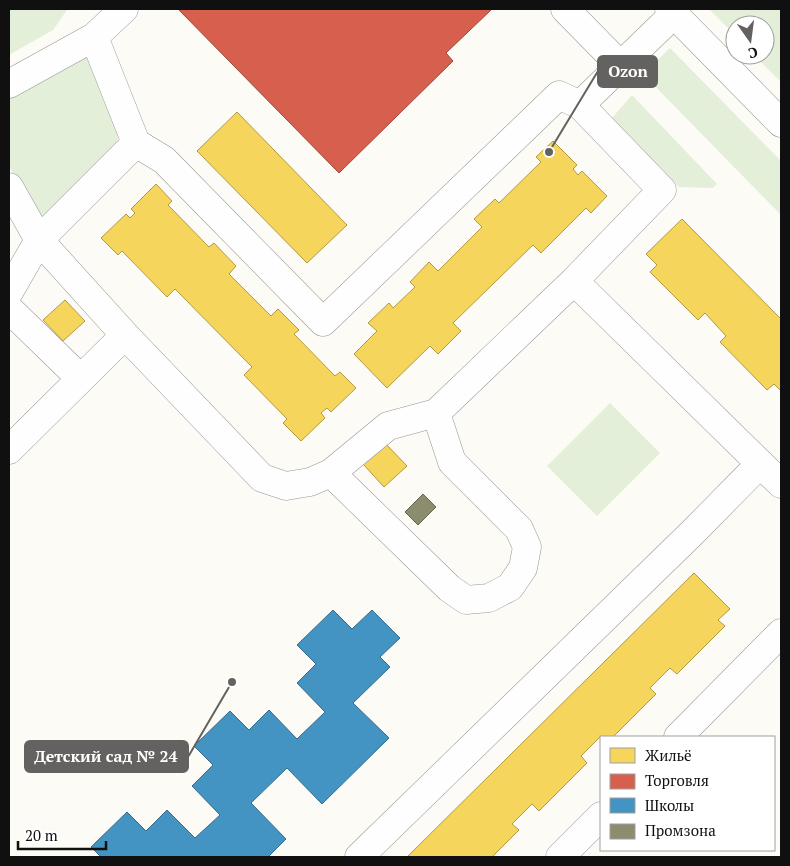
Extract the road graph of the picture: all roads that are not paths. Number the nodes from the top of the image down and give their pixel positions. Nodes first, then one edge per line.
1 (565, 9) edge
2 (671, 11) edge
3 (108, 19) edge
4 (621, 66) junction
5 (9, 84) edge
6 (580, 105) junction
7 (781, 123) edge
8 (136, 143) junction
9 (9, 187) edge
10 (39, 240) junction
11 (574, 281) junction
12 (9, 292) edge
13 (9, 309) edge
14 (125, 335) junction
15 (80, 378) junction
16 (436, 413) junction
17 (9, 450) edge
18 (760, 464) junction
19 (331, 473) junction
20 (781, 484) edge
21 (781, 633) edge
22 (679, 736) edge
23 (600, 817) edge
24 (359, 857) edge
25 (560, 857) edge

1 - 4 street
2 - 4 street
2 - 7 street
3 - 5 street
3 - 8 street
4 - 6 street
6 - 8 street
6 - 11 street
8 - 10 street
9 - 10 street
10 - 12 street
10 - 14 street
11 - 16 street
11 - 18 street
13 - 15 street
14 - 15 street
14 - 19 street
15 - 17 street
16 - 19 street
16 - 19 street
18 - 20 street
18 - 24 street
21 - 22 street
23 - 25 street

